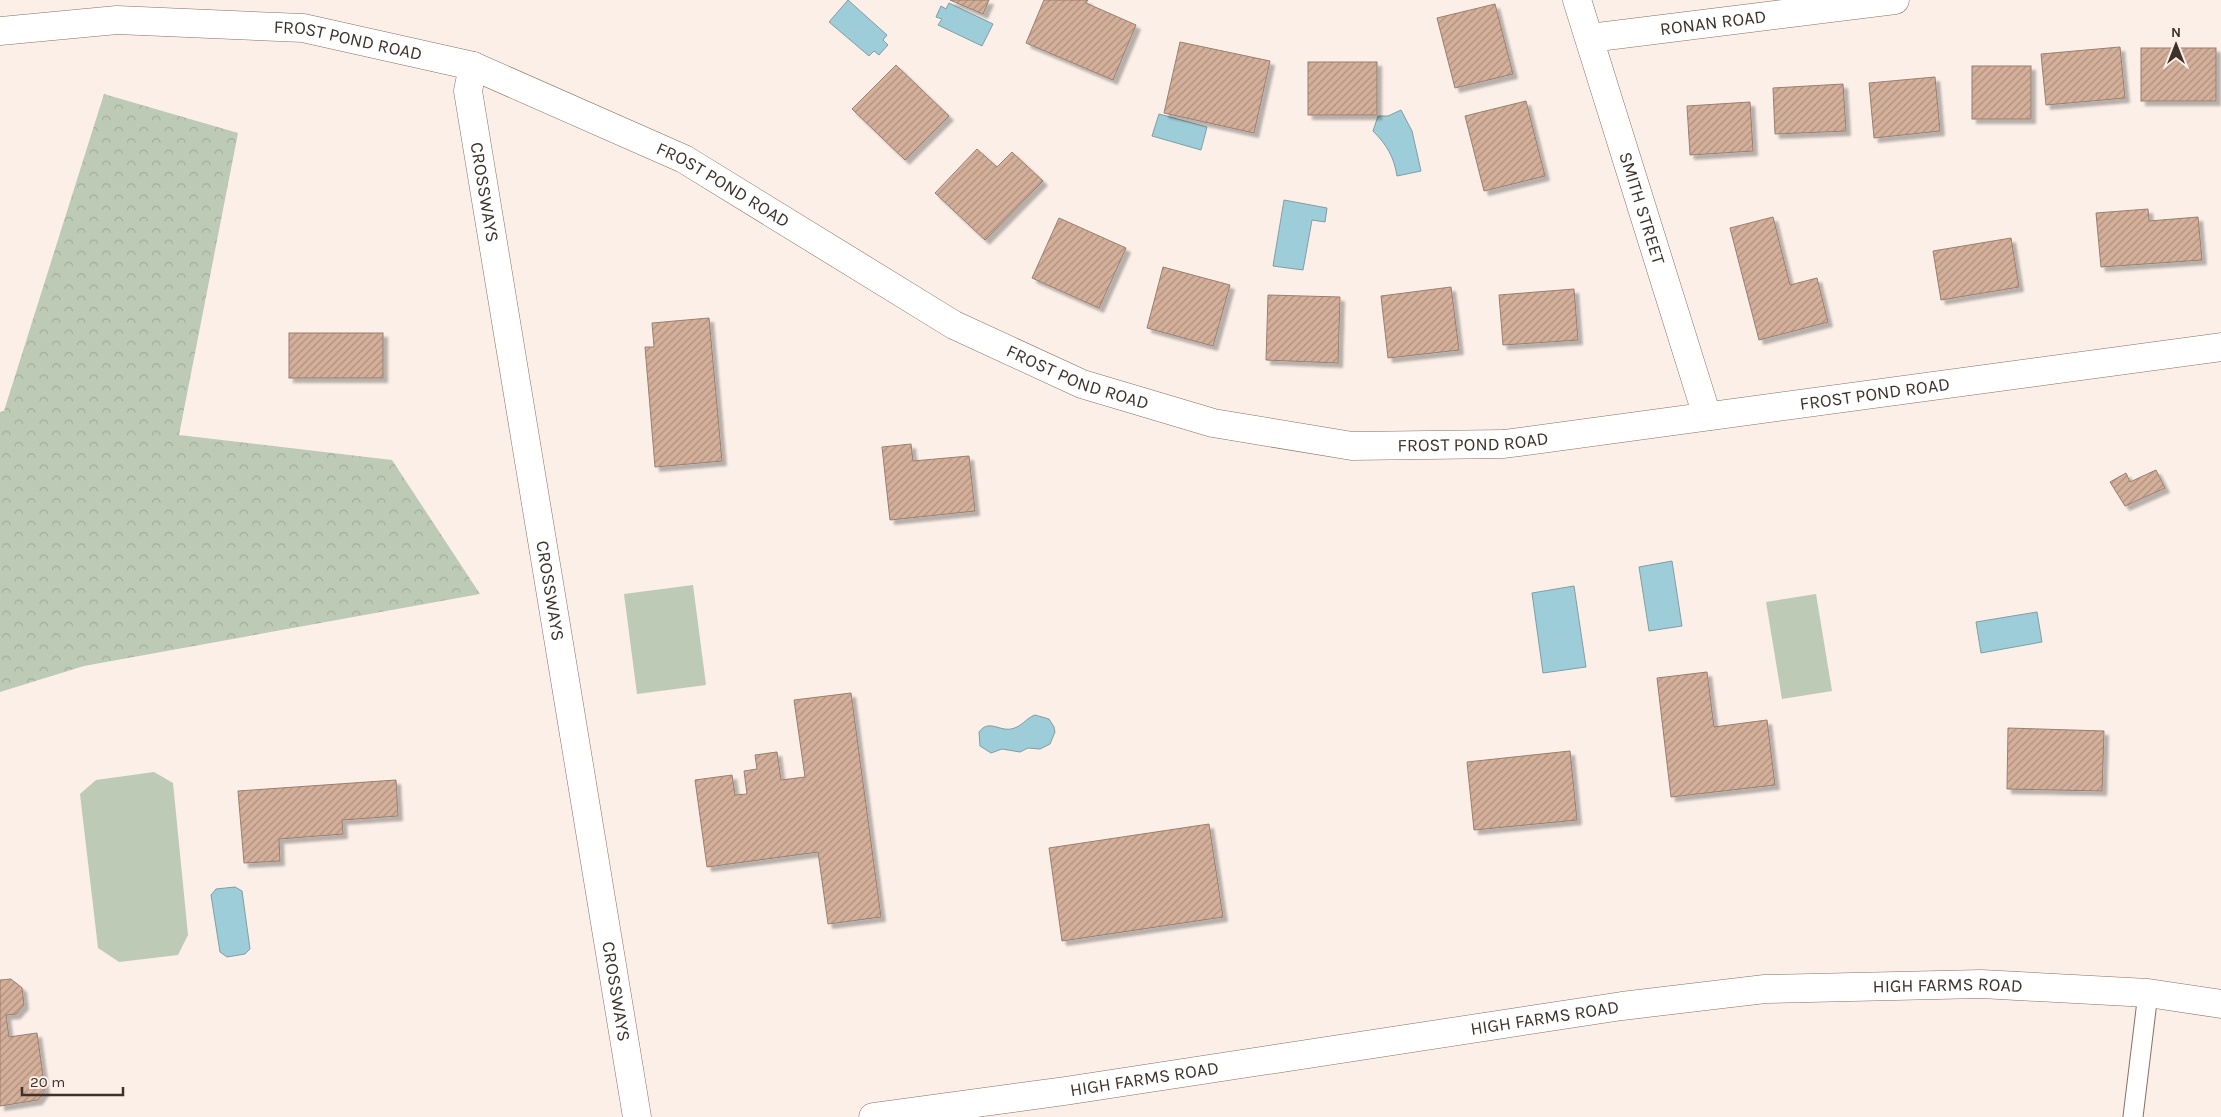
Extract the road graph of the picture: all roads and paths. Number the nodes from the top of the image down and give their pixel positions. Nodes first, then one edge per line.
1 (1577, 0) edge
2 (1895, 0) edge
3 (0, 31) edge
4 (1590, 38) junction
5 (473, 66) junction
6 (2221, 347) edge
7 (1707, 416) junction
8 (2148, 993) junction
9 (2221, 1004) edge
10 (637, 1117) edge
11 (873, 1117) edge
12 (2133, 1117) edge

1 - 4 street, SMITH STREET
2 - 4 street, RONAN ROAD
3 - 5 street, FROST POND ROAD
4 - 7 street, SMITH STREET
5 - 7 street, FROST POND ROAD
5 - 10 street, CROSSWAYS
6 - 7 street, FROST POND ROAD
8 - 9 street, HIGH FARMS ROAD
8 - 11 street, HIGH FARMS ROAD
8 - 12 lane

